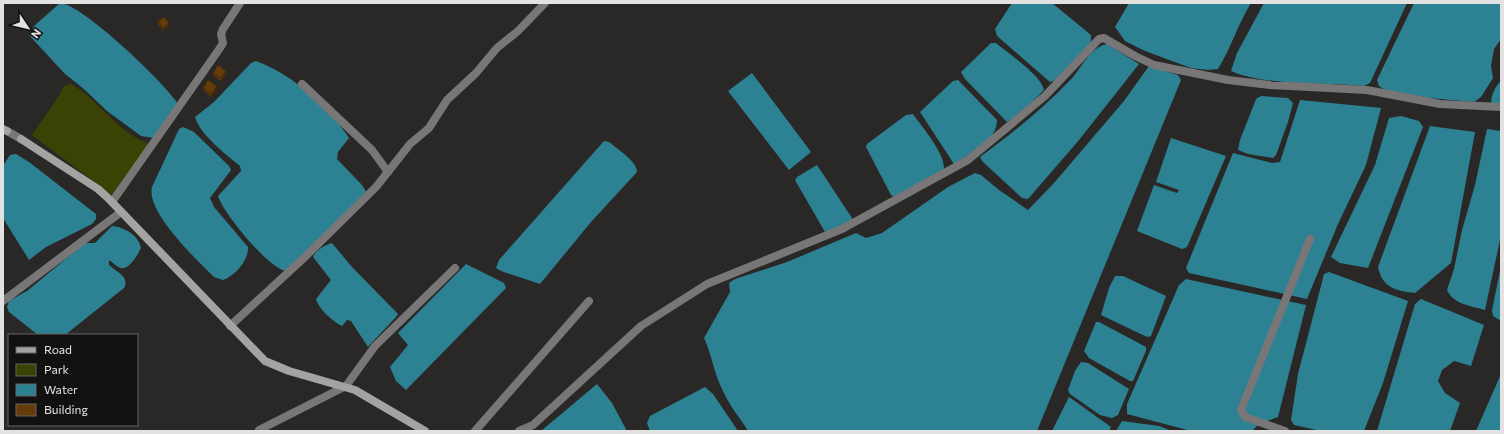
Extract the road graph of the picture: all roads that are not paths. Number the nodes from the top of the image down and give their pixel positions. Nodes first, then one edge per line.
1 (240, 3) edge
2 (545, 3) edge
3 (302, 84) dead end
4 (1501, 107) edge
5 (5, 130) edge
6 (21, 139) joint
7 (388, 172) junction
8 (112, 202) junction
9 (121, 212) junction
10 (1310, 239) dead end
11 (456, 268) dead end
12 (3, 301) edge
13 (589, 301) dead end
14 (230, 326) junction
15 (346, 386) junction
16 (259, 430) edge
17 (425, 431) edge
18 (475, 431) edge
19 (519, 431) edge
20 (1284, 431) edge

1 - 8 street
2 - 7 street
3 - 7 street
4 - 19 street
5 - 6 street
6 - 8 main road
7 - 14 street
8 - 9 main road
9 - 12 street
9 - 14 main road
10 - 20 street
11 - 15 street
13 - 18 street
14 - 15 main road
15 - 16 street
15 - 17 main road

